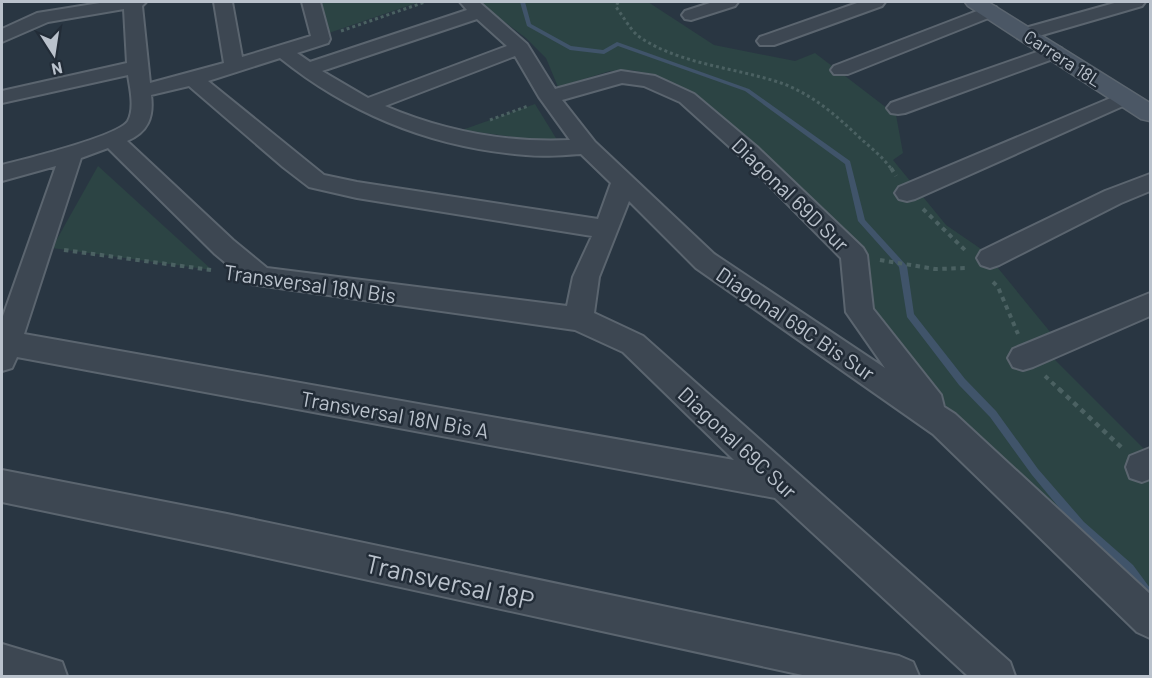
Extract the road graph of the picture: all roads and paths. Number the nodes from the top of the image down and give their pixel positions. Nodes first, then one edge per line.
1 (135, 2) edge
2 (223, 2) edge
3 (312, 2) edge
4 (425, 2) edge
5 (618, 2) edge
6 (729, 2) edge
7 (876, 2) edge
8 (1136, 2) edge
9 (475, 6) edge
10 (983, 6) edge
11 (46, 9) edge
12 (691, 15) dead end
13 (1025, 34) junction
14 (2, 36) edge
15 (321, 39) junction
16 (767, 41) dead end
17 (520, 48) junction
18 (283, 51) junction
19 (1054, 52) junction
20 (234, 65) junction
21 (137, 67) junction
22 (306, 70) junction
23 (841, 70) dead end
24 (193, 80) junction
25 (142, 91) junction
26 (2, 97) edge
27 (549, 97) junction
28 (1141, 105) edge
29 (365, 106) junction
30 (898, 108) dead end
31 (451, 136) junction
32 (112, 139) junction
33 (587, 147) junction
34 (71, 154) junction
35 (2, 173) edge
36 (623, 182) junction
37 (1150, 182) edge
38 (907, 193) junction
39 (607, 229) junction
40 (40, 245) junction
41 (885, 261) dead end
42 (983, 262) junction
43 (212, 270) dead end
44 (1150, 304) edge
45 (579, 319) junction
46 (4, 351) edge
47 (1023, 358) junction
48 (944, 424) junction
49 (1146, 465) edge
50 (783, 484) junction
51 (2, 486) edge
52 (1150, 619) edge
53 (2, 663) edge
54 (48, 676) edge
55 (899, 676) edge
56 (996, 676) edge

1 - 11 street
1 - 21 street
2 - 20 street
3 - 15 street
4 - 15 path
5 - 38 path
6 - 12 street
7 - 16 street
8 - 13 street
9 - 17 street, Diagonal 69C Bis Sur
9 - 22 street
10 - 13 street, Carrera 18L
10 - 23 street
11 - 14 street
13 - 19 street, Carrera 18L
15 - 18 street
17 - 27 street, Diagonal 69C Bis Sur
17 - 29 street
18 - 20 street
18 - 22 street
19 - 28 street, Carrera 18L
19 - 30 street
20 - 24 street
21 - 25 street
21 - 26 street
22 - 29 street
24 - 25 street
24 - 39 street
25 - 32 street
27 - 31 path
27 - 33 street, Diagonal 69C Bis Sur
27 - 48 street, Diagonal 69D Sur
28 - 38 street
29 - 31 street
31 - 33 street
32 - 34 street
32 - 45 street, Transversal 18N Bis
33 - 36 street, Diagonal 69C Bis Sur
34 - 35 street
34 - 40 street
36 - 39 street
36 - 48 street, Diagonal 69C Bis Sur
37 - 42 street
38 - 42 path
39 - 45 street
40 - 43 path, Transversal 18N Bis
40 - 46 street
41 - 42 path
42 - 47 path
44 - 47 street
45 - 50 street, Diagonal 69C Sur
46 - 50 street, Transversal 18N Bis A
47 - 49 path
48 - 52 street, Diagonal 69C Bis Sur
50 - 56 street, Diagonal 69C Sur
51 - 55 street, Transversal 18P
53 - 54 street

